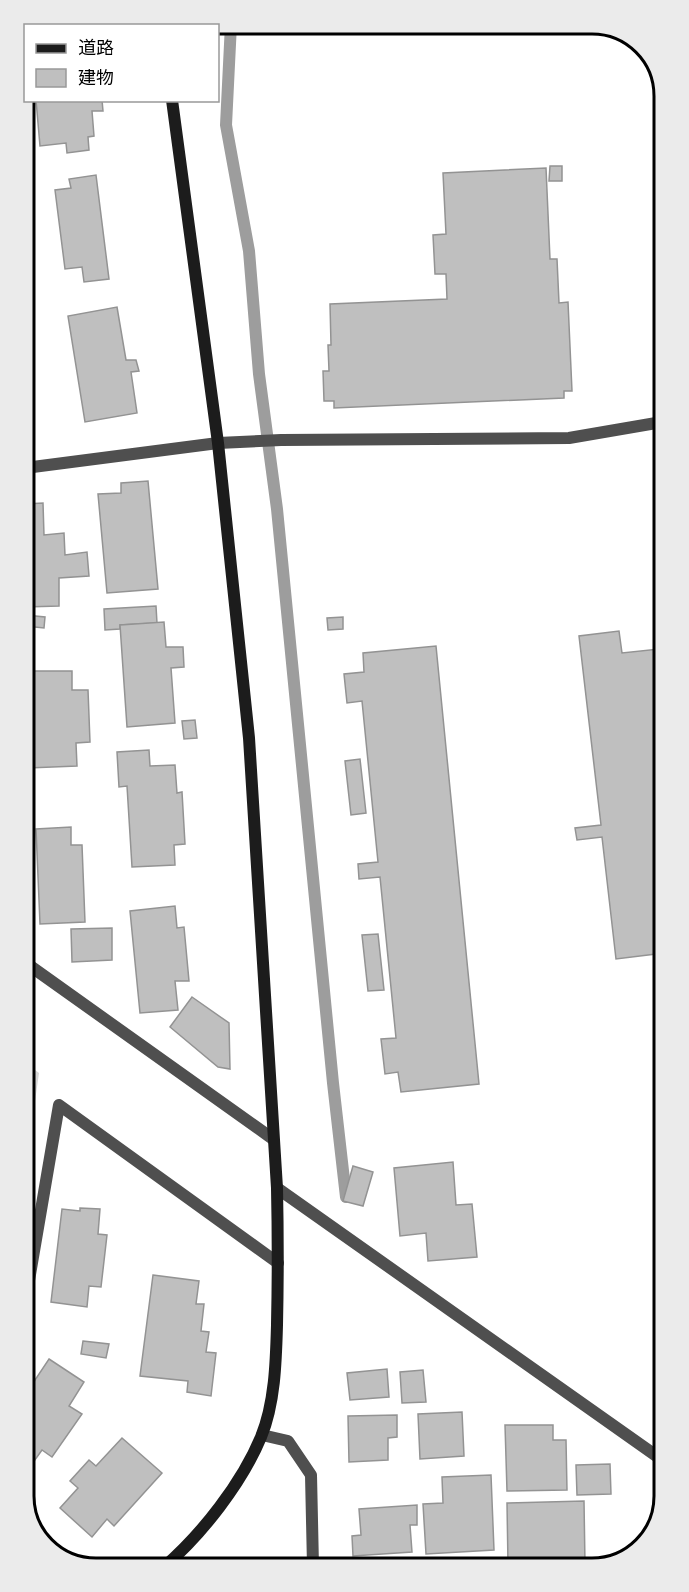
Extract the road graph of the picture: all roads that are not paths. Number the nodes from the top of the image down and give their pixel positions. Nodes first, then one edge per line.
1 (172, 102) edge
2 (654, 423) edge
3 (218, 443) junction
4 (35, 467) edge
5 (35, 969) edge
6 (273, 1139) junction
7 (278, 1188) junction
8 (35, 1245) edge
9 (279, 1263) junction
10 (262, 1435) junction
11 (654, 1454) edge
12 (174, 1557) edge
13 (313, 1557) edge

1 - 3 street
2 - 3 street
3 - 4 street
3 - 6 street
5 - 6 street
6 - 7 street
7 - 9 street
7 - 11 street
8 - 9 street
9 - 10 street
10 - 12 street
10 - 13 street

